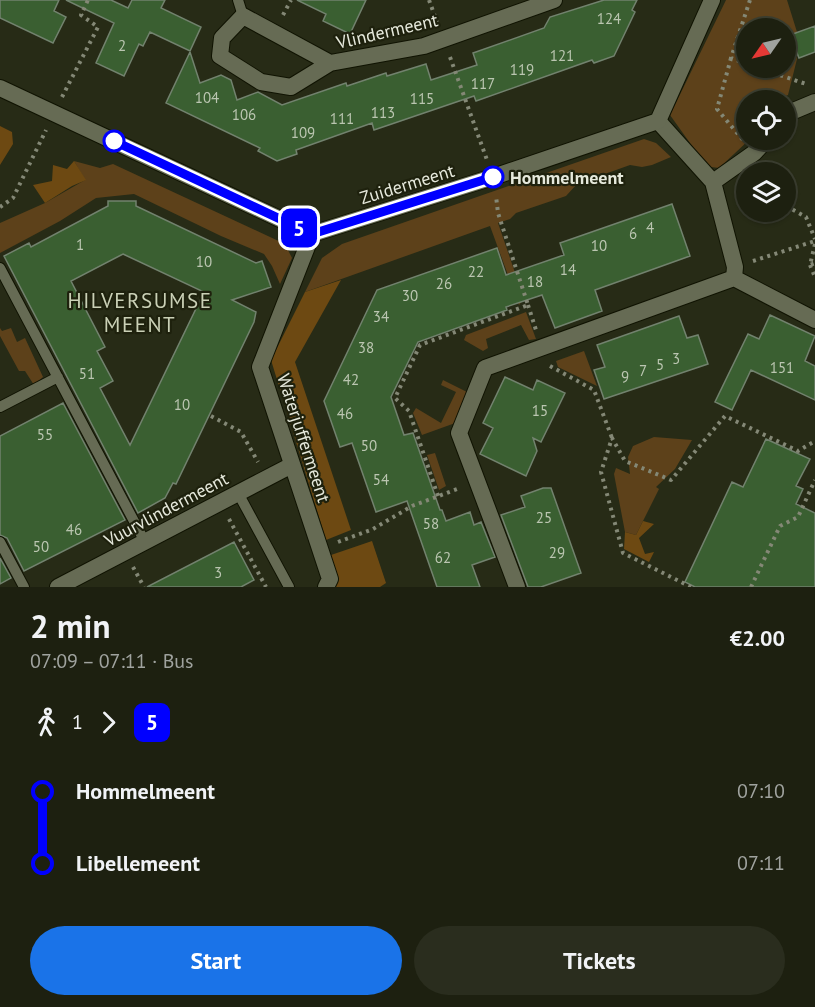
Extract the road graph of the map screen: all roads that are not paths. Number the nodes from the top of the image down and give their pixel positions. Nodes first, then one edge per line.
1 (554, 0) edge
2 (712, 0) edge
3 (240, 8) edge
4 (330, 63) junction
5 (0, 88) edge
6 (813, 95) edge
7 (796, 108) edge
8 (658, 121) junction
9 (757, 150) edge
10 (713, 182) junction
11 (312, 234) junction
12 (0, 268) edge
13 (735, 273) junction
14 (815, 320) edge
15 (58, 377) junction
16 (0, 407) edge
17 (292, 465) junction
18 (238, 493) junction
19 (0, 542) edge
20 (145, 542) junction
21 (24, 587) edge
22 (58, 587) edge
23 (289, 587) edge
24 (326, 587) edge
25 (517, 587) edge

1 - 4 street, Vlindermeent
2 - 8 street
3 - 4 street, Vlindermeent
3 - 4 street, Vlindermeent
5 - 11 street
6 - 7 street
8 - 10 street
8 - 11 street, Zuidermeent
9 - 10 street
10 - 13 street
11 - 17 street, Waterjuffermeent
12 - 15 lane
13 - 14 street
13 - 25 street
15 - 16 lane
15 - 20 lane
17 - 18 street, Vuurvlindermeent
17 - 24 street, Waterjuffermeent
18 - 20 street, Vuurvlindermeent
18 - 23 lane
19 - 21 lane
20 - 22 street, Vuurvlindermeent

